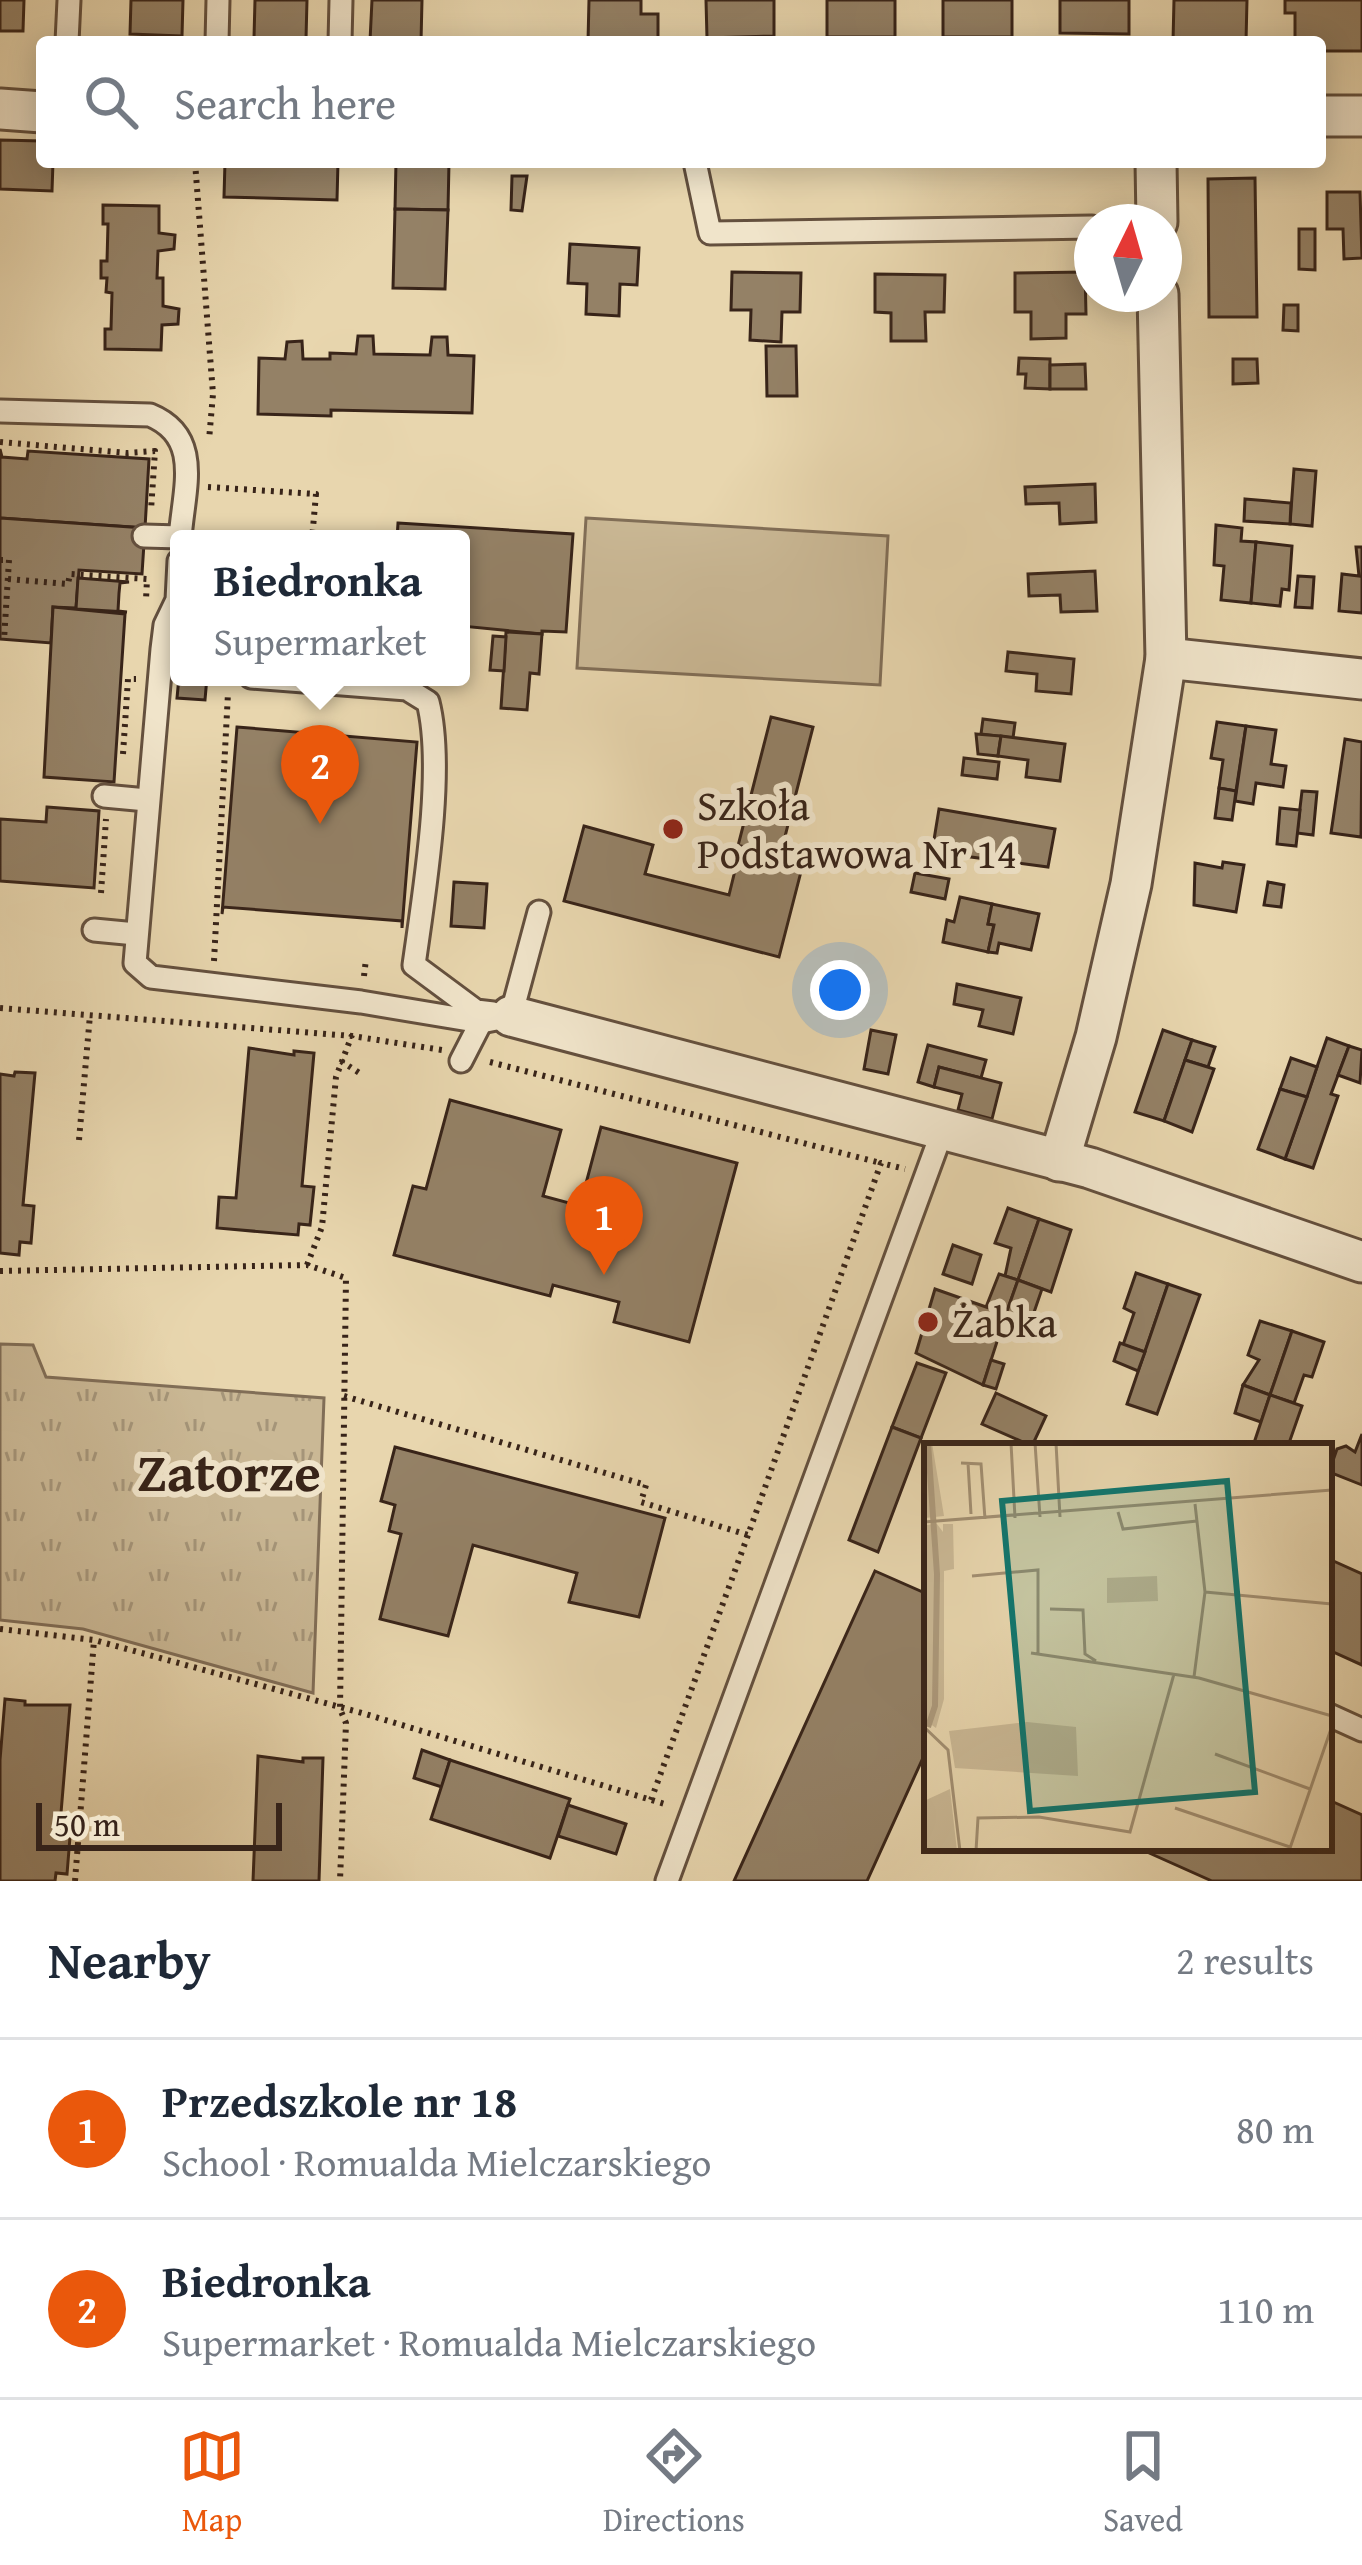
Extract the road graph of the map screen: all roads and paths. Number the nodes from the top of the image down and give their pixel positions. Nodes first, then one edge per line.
1 (69, 0) edge
2 (218, 0) edge
3 (341, 0) edge
4 (67, 36) edge
5 (217, 36) edge
6 (340, 36) edge
7 (0, 110) edge
8 (36, 112) edge
9 (1326, 116) edge
10 (1362, 116) edge
11 (195, 168) edge
12 (696, 168) edge
13 (1156, 168) edge
14 (1156, 204) edge
15 (1074, 227) edge
16 (1158, 312) edge
17 (0, 411) edge
18 (0, 442) edge
19 (208, 460) dead end
20 (207, 473) dead end
21 (180, 530) edge
22 (313, 530) edge
23 (147, 536) joint
24 (170, 537) edge
25 (0, 560) edge
26 (147, 579) junction
27 (8, 580) junction
28 (170, 591) edge
29 (170, 607) edge
30 (146, 611) dead end
31 (4, 640) dead end
32 (1166, 658) junction
33 (1362, 679) edge
34 (141, 680) dead end
35 (229, 686) edge
36 (368, 686) edge
37 (112, 797) junction
38 (147, 800) junction
39 (100, 893) dead end
40 (539, 912) dead end
41 (94, 930) dead end
42 (136, 934) junction
43 (366, 959) dead end
44 (212, 984) junction
45 (361, 1002) junction
46 (0, 1008) edge
47 (496, 1019) junction
48 (209, 1024) dead end
49 (461, 1060) dead end
50 (341, 1061) junction
51 (361, 1074) dead end
52 (942, 1132) junction
53 (79, 1140) dead end
54 (1059, 1161) junction
55 (1362, 1262) edge
56 (307, 1265) junction
57 (0, 1271) edge
58 (748, 1535) dead end
59 (0, 1629) edge
60 (94, 1640) junction
61 (340, 1709) junction
62 (1332, 1716) edge
63 (1362, 1730) edge
64 (651, 1800) junction
65 (689, 1811) junction
66 (75, 1881) edge
67 (340, 1881) edge
68 (667, 1881) edge

1 - 4 lane
2 - 5 lane
3 - 6 lane
7 - 8 street
9 - 10 street
11 - 19 path
12 - 15 lane
13 - 14 street
16 - 32 street
17 - 21 lane
18 - 23 path
20 - 22 path
23 - 24 lane
25 - 27 path
26 - 27 path
26 - 28 path
26 - 30 path
27 - 31 path
29 - 38 lane
32 - 33 street
32 - 54 street
34 - 37 path
35 - 44 path
36 - 47 lane
37 - 38 lane
37 - 39 path
38 - 42 lane
40 - 47 lane
41 - 42 lane
42 - 44 lane
43 - 45 path
44 - 45 lane
44 - 48 path
45 - 47 lane
45 - 50 path
46 - 53 path
47 - 49 lane
47 - 52 street
50 - 51 path
50 - 56 path
52 - 54 street
52 - 65 lane
54 - 55 street
56 - 57 path
56 - 61 path
58 - 64 path
59 - 60 path
60 - 61 path
60 - 66 path
61 - 64 path
61 - 67 path
62 - 63 lane
64 - 65 path
65 - 68 lane

